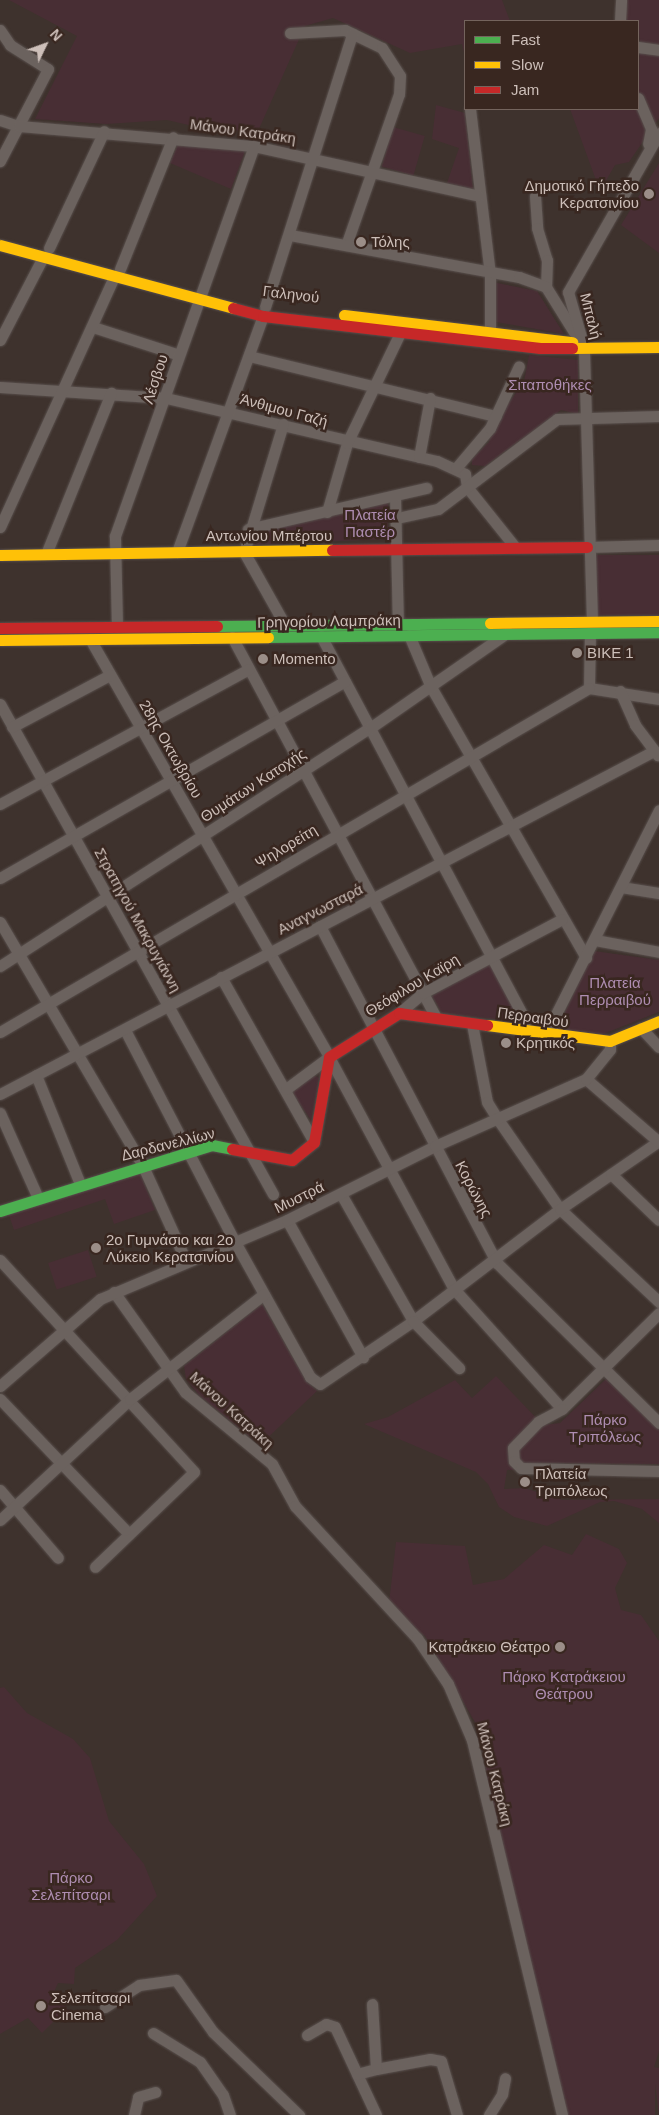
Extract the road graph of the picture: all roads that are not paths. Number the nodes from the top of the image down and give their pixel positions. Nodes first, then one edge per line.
1 (621, 0) edge
2 (620, 20) edge
3 (0, 30) edge
4 (290, 33) dead end
5 (352, 34) junction
6 (639, 47) edge
7 (659, 50) edge
8 (639, 100) edge
9 (470, 110) edge
10 (0, 120) edge
11 (19, 126) junction
12 (104, 131) junction
13 (659, 132) edge
14 (173, 137) junction
15 (254, 146) junction
16 (647, 151) junction
17 (316, 157) junction
18 (0, 161) edge
19 (373, 171) junction
20 (479, 196) junction
21 (535, 196) dead end
22 (0, 235) edge
23 (290, 235) junction
24 (0, 245) edge
25 (346, 245) junction
26 (46, 252) junction
27 (117, 273) junction
28 (490, 274) junction
29 (546, 288) junction
30 (200, 294) junction
31 (264, 312) junction
32 (93, 327) junction
33 (490, 330) junction
34 (400, 333) junction
35 (0, 340) edge
36 (659, 346) edge
37 (584, 347) junction
38 (179, 355) junction
39 (249, 356) junction
40 (519, 366) dead end
41 (374, 385) junction
42 (0, 386) edge
43 (62, 390) junction
44 (111, 393) junction
45 (166, 398) junction
46 (430, 398) junction
47 (228, 410) junction
48 (496, 416) junction
49 (659, 416) edge
50 (586, 418) junction
51 (283, 424) junction
52 (347, 442) junction
53 (419, 457) junction
54 (456, 468) junction
55 (426, 488) dead end
56 (467, 488) junction
57 (395, 496) junction
58 (327, 512) junction
59 (396, 518) junction
60 (0, 527) edge
61 (248, 529) junction
62 (659, 545) edge
63 (515, 547) junction
64 (588, 547) junction
65 (398, 551) junction
66 (177, 552) junction
67 (244, 552) junction
68 (46, 554) junction
69 (113, 554) junction
70 (0, 555) edge
71 (659, 621) edge
72 (516, 622) junction
73 (398, 624) junction
74 (285, 625) junction
75 (118, 627) junction
76 (591, 627) junction
77 (0, 628) edge
78 (659, 632) edge
79 (409, 635) junction
80 (506, 635) junction
81 (321, 636) junction
82 (232, 637) junction
83 (90, 639) junction
84 (0, 640) edge
85 (249, 669) junction
86 (110, 675) junction
87 (345, 681) junction
88 (431, 688) junction
89 (589, 688) junction
90 (620, 691) junction
91 (659, 699) edge
92 (0, 704) edge
93 (277, 721) junction
94 (12, 727) junction
95 (141, 728) junction
96 (370, 728) junction
97 (656, 753) edge
98 (470, 757) junction
99 (303, 770) junction
100 (172, 781) junction
101 (42, 782) junction
102 (405, 794) junction
103 (0, 804) edge
104 (659, 810) edge
105 (511, 826) junction
106 (655, 827) edge
107 (337, 834) junction
108 (203, 836) junction
109 (74, 837) junction
110 (441, 862) junction
111 (0, 878) edge
112 (621, 887) junction
113 (659, 893) edge
114 (237, 894) junction
115 (108, 897) junction
116 (372, 899) junction
117 (562, 918) junction
118 (0, 922) edge
119 (320, 926) junction
120 (595, 940) junction
121 (138, 951) junction
122 (270, 952) junction
123 (659, 952) edge
124 (18, 955) junction
125 (491, 956) junction
126 (586, 958) junction
127 (0, 966) edge
128 (221, 977) junction
129 (423, 993) junction
130 (48, 1004) junction
131 (169, 1006) junction
132 (399, 1013) junction
133 (436, 1018) junction
134 (659, 1021) edge
135 (472, 1024) junction
136 (374, 1025) junction
137 (641, 1028) junction
138 (125, 1030) junction
139 (526, 1031) junction
140 (0, 1032) edge
141 (551, 1035) junction
142 (610, 1041) junction
143 (659, 1047) edge
144 (78, 1052) junction
145 (330, 1057) junction
146 (36, 1075) junction
147 (586, 1079) junction
148 (286, 1089) junction
149 (0, 1094) edge
150 (0, 1113) edge
151 (497, 1118) junction
152 (659, 1141) edge
153 (314, 1142) junction
154 (435, 1146) junction
155 (187, 1152) junction
156 (248, 1152) junction
157 (142, 1164) junction
158 (389, 1169) junction
159 (612, 1174) junction
160 (80, 1184) junction
161 (274, 1194) dead end
162 (341, 1194) junction
163 (38, 1198) junction
164 (560, 1209) junction
165 (0, 1211) edge
166 (287, 1220) junction
167 (659, 1220) edge
168 (235, 1242) junction
169 (494, 1259) junction
170 (0, 1260) edge
171 (186, 1261) junction
172 (454, 1289) junction
173 (114, 1292) junction
174 (264, 1294) junction
175 (659, 1302) edge
176 (659, 1313) edge
177 (414, 1321) junction
178 (64, 1330) junction
179 (364, 1357) junction
180 (168, 1368) junction
181 (459, 1368) dead end
182 (603, 1369) junction
183 (0, 1386) edge
184 (0, 1399) edge
185 (130, 1399) junction
186 (562, 1409) junction
187 (659, 1423) edge
188 (61, 1461) junction
189 (659, 1471) edge
190 (0, 1490) edge
191 (15, 1506) junction
192 (0, 1520) edge
193 (125, 1530) dead end
194 (58, 1558) dead end
195 (95, 1567) dead end
196 (372, 2004) dead end
197 (105, 2007) dead end
198 (153, 2033) dead end
199 (307, 2034) dead end
200 (376, 2069) junction
201 (357, 2074) junction
202 (505, 2078) dead end
203 (155, 2092) dead end
204 (134, 2115) edge
205 (230, 2115) edge
206 (299, 2115) edge
207 (376, 2115) edge
208 (457, 2115) edge
209 (489, 2115) edge
210 (562, 2115) edge

1 - 2 street
3 - 11 street
4 - 5 street
5 - 17 street
5 - 19 street
6 - 7 street
8 - 16 street
9 - 20 street
10 - 11 street, Μάνου Κατράκη
11 - 12 street, Μάνου Κατράκη
11 - 18 street
12 - 14 street, Μάνου Κατράκη
12 - 26 street
13 - 16 street, Μπαλή
14 - 15 street, Μάνου Κατράκη
14 - 27 street
15 - 17 street, Μάνου Κατράκη
15 - 30 street, Λέσβου
16 - 37 street, Μπαλή
17 - 19 street, Μάνου Κατράκη
17 - 23 street
19 - 20 street, Μάνου Κατράκη
19 - 25 street
20 - 28 street
21 - 29 street
22 - 26 street, Γαληνού
23 - 25 street
23 - 31 street
24 - 26 street, Γαληνού
25 - 28 street
26 - 27 street, Γαληνού
26 - 35 street
27 - 30 street, Γαληνού
27 - 32 street
28 - 29 street
28 - 33 street
29 - 37 street
30 - 31 street, Γαληνού
30 - 38 street, Λέσβου
31 - 33 street, Γαληνού
31 - 34 street, Γαληνού
31 - 39 street
32 - 38 street
32 - 43 street
33 - 37 street, Γαληνού
34 - 37 street, Γαληνού
34 - 41 street
36 - 37 street, Γαληνού
37 - 50 street, Μπαλή
38 - 45 street, Λέσβου
39 - 41 street
39 - 47 street
40 - 48 street
41 - 46 street
41 - 52 street
42 - 43 street, Άνθιμου Γαζή
43 - 44 street, Άνθιμου Γαζή
43 - 60 street
44 - 45 street, Άνθιμου Γαζή
44 - 68 street
45 - 47 street, Άνθιμου Γαζή
45 - 69 street, Λέσβου
46 - 48 street
46 - 53 street
47 - 51 street, Άνθιμου Γαζή
47 - 66 street
48 - 54 street
49 - 50 street
50 - 56 street
50 - 64 street, Μπαλή
51 - 52 street, Άνθιμου Γαζή
51 - 61 street
52 - 53 street, Άνθιμου Γαζή
52 - 58 street
53 - 54 street, Άνθιμου Γαζή
54 - 56 street
55 - 57 street
56 - 59 street
56 - 63 street
57 - 58 street
57 - 59 street
58 - 61 street
59 - 65 street
61 - 67 street
62 - 64 street, Αντωνίου Μπέρτου
63 - 64 street, Αντωνίου Μπέρτου
63 - 65 street, Αντωνίου Μπέρτου
64 - 76 street, Μπαλή
65 - 67 street, Αντωνίου Μπέρτου
65 - 73 street
66 - 67 street, Αντωνίου Μπέρτου
66 - 69 street, Αντωνίου Μπέρτου
67 - 74 street
68 - 69 street, Αντωνίου Μπέρτου
68 - 70 street, Αντωνίου Μπέρτου
69 - 75 street, Λέσβου
71 - 76 street, Γρηγορίου Λαμπράκη
72 - 73 street, Γρηγορίου Λαμπράκη
72 - 76 street, Γρηγορίου Λαμπράκη
72 - 80 street, Θυμάτων Κατοχής
73 - 74 street, Γρηγορίου Λαμπράκη
74 - 75 street, Γρηγορίου Λαμπράκη
75 - 77 street, Γρηγορίου Λαμπράκη
76 - 78 street, Γρηγορίου Λαμπράκη
76 - 80 street, Γρηγορίου Λαμπράκη
76 - 89 street, Μπαλή
79 - 80 street, Γρηγορίου Λαμπράκη
79 - 81 street, Γρηγορίου Λαμπράκη
79 - 88 street
80 - 88 street, Θυμάτων Κατοχής
81 - 82 street, Γρηγορίου Λαμπράκη
81 - 87 street
82 - 83 street, Γρηγορίου Λαμπράκη
82 - 85 street
83 - 84 street, Γρηγορίου Λαμπράκη
83 - 86 street, 28ης Οκτωβρίου
85 - 93 street
85 - 95 street
86 - 94 street
86 - 95 street, 28ης Οκτωβρίου
87 - 93 street
87 - 96 street
88 - 96 street, Θυμάτων Κατοχής
88 - 98 street
89 - 90 street
89 - 98 street, Ψηλορείτη
90 - 91 street
90 - 97 street
92 - 94 street, Στρατηγού Μακρυγιάννη
93 - 99 street
93 - 100 street
94 - 101 street, Στρατηγού Μακρυγιάννη
95 - 100 street, 28ης Οκτωβρίου
95 - 101 street
96 - 99 street, Θυμάτων Κατοχής
96 - 102 street
97 - 105 street, Αναγνωσταρά
98 - 102 street, Ψηλορείτη
98 - 105 street
99 - 107 street
99 - 108 street, Θυμάτων Κατοχής
100 - 108 street, 28ης Οκτωβρίου
100 - 109 street
101 - 103 street
101 - 109 street, Στρατηγού Μακρυγιάννη
102 - 107 street, Ψηλορείτη
102 - 110 street
104 - 106 street
105 - 110 street, Αναγνωσταρά
105 - 117 street
106 - 112 street
107 - 114 street, Ψηλορείτη
107 - 116 street
108 - 114 street, 28ης Οκτωβρίου
108 - 115 street, Θυμάτων Κατοχής
109 - 111 street
109 - 115 street, Στρατηγού Μακρυγιάννη
110 - 116 street, Αναγνωσταρά
110 - 125 street
112 - 113 street
112 - 120 street
114 - 121 street, Ψηλορείτη
114 - 122 street, 28ης Οκτωβρίου
115 - 121 street, Στρατηγού Μακρυγιάννη
115 - 124 street, Θυμάτων Κατοχής
116 - 119 street, Αναγνωσταρά
116 - 129 street
117 - 125 street, Θεόφιλου Καϊρη
117 - 126 street
118 - 124 street
119 - 122 street, Αναγνωσταρά
119 - 136 street, Κορώνης
120 - 123 street
120 - 126 street
121 - 130 street, Ψηλορείτη
121 - 131 street, Στρατηγού Μακρυγιάννη
122 - 128 street, Αναγνωσταρά
122 - 145 street, 28ης Οκτωβρίου
124 - 127 street, Θυμάτων Κατοχής
124 - 130 street
125 - 129 street, Θεόφιλου Καϊρη
125 - 139 street
126 - 141 street
128 - 131 street, Αναγνωσταρά
128 - 148 street
129 - 132 street, Θεόφιλου Καϊρη
129 - 133 street
130 - 140 street, Ψηλορείτη
130 - 144 street
131 - 138 street, Αναγνωσταρά
131 - 156 street, Στρατηγού Μακρυγιάννη
132 - 133 street, Περραιβού
132 - 136 street, Θεόφιλου Καϊρη
133 - 135 street, Περραιβού
134 - 137 street, Περραιβού
135 - 139 street, Περραιβού
135 - 151 street
136 - 145 street, Θεόφιλου Καϊρη
136 - 154 street, Κορώνης
137 - 142 street, Περραιβού
137 - 143 street
138 - 144 street, Αναγνωσταρά
138 - 155 street
139 - 141 street, Περραιβού
141 - 142 street, Περραιβού
142 - 147 street, Μυστρά
144 - 146 street, Αναγνωσταρά
144 - 157 street
145 - 148 street, Θεόφιλου Καϊρη
145 - 153 street
145 - 158 street, 28ης Οκτωβρίου
146 - 149 street, Αναγνωσταρά
146 - 160 street
147 - 151 street, Μυστρά
147 - 152 street
148 - 153 street
150 - 163 street
151 - 154 street, Μυστρά
151 - 164 street
152 - 159 street
153 - 156 street, Δαρδανελλίων
154 - 158 street, Μυστρά
154 - 169 street, Κορώνης
155 - 156 street, Δαρδανελλίων
155 - 157 street, Δαρδανελλίων
155 - 168 street
156 - 161 street, Στρατηγού Μακρυγιάννη
157 - 160 street, Δαρδανελλίων
157 - 171 street
158 - 162 street, Μυστρά
158 - 172 street, 28ης Οκτωβρίου
159 - 164 street
159 - 167 street
160 - 163 street, Δαρδανελλίων
162 - 166 street, Μυστρά
162 - 177 street
163 - 165 street, Δαρδανελλίων
164 - 169 street
164 - 175 street
166 - 168 street, Μυστρά
166 - 179 street
168 - 171 street, Μυστρά
168 - 174 street
169 - 172 street
169 - 182 street, Κορώνης
170 - 178 street
171 - 173 street, Μυστρά
172 - 177 street
172 - 186 street, 28ης Οκτωβρίου
173 - 178 street, Μυστρά
173 - 180 street, Μάνου Κατράκη
174 - 179 street
174 - 180 street
176 - 182 street
177 - 179 street
177 - 181 street
178 - 183 street, Μυστρά
178 - 185 street
180 - 185 street
180 - 210 street, Μάνου Κατράκη
182 - 186 street
182 - 187 street, Κορώνης
184 - 188 street
185 - 188 street
185 - 195 street
186 - 189 street
188 - 191 street
188 - 193 street
190 - 191 street
191 - 192 street
191 - 194 street
196 - 200 street
197 - 206 street
198 - 205 street
199 - 201 street
200 - 201 street
200 - 208 street
201 - 207 street
202 - 209 street
203 - 204 street

